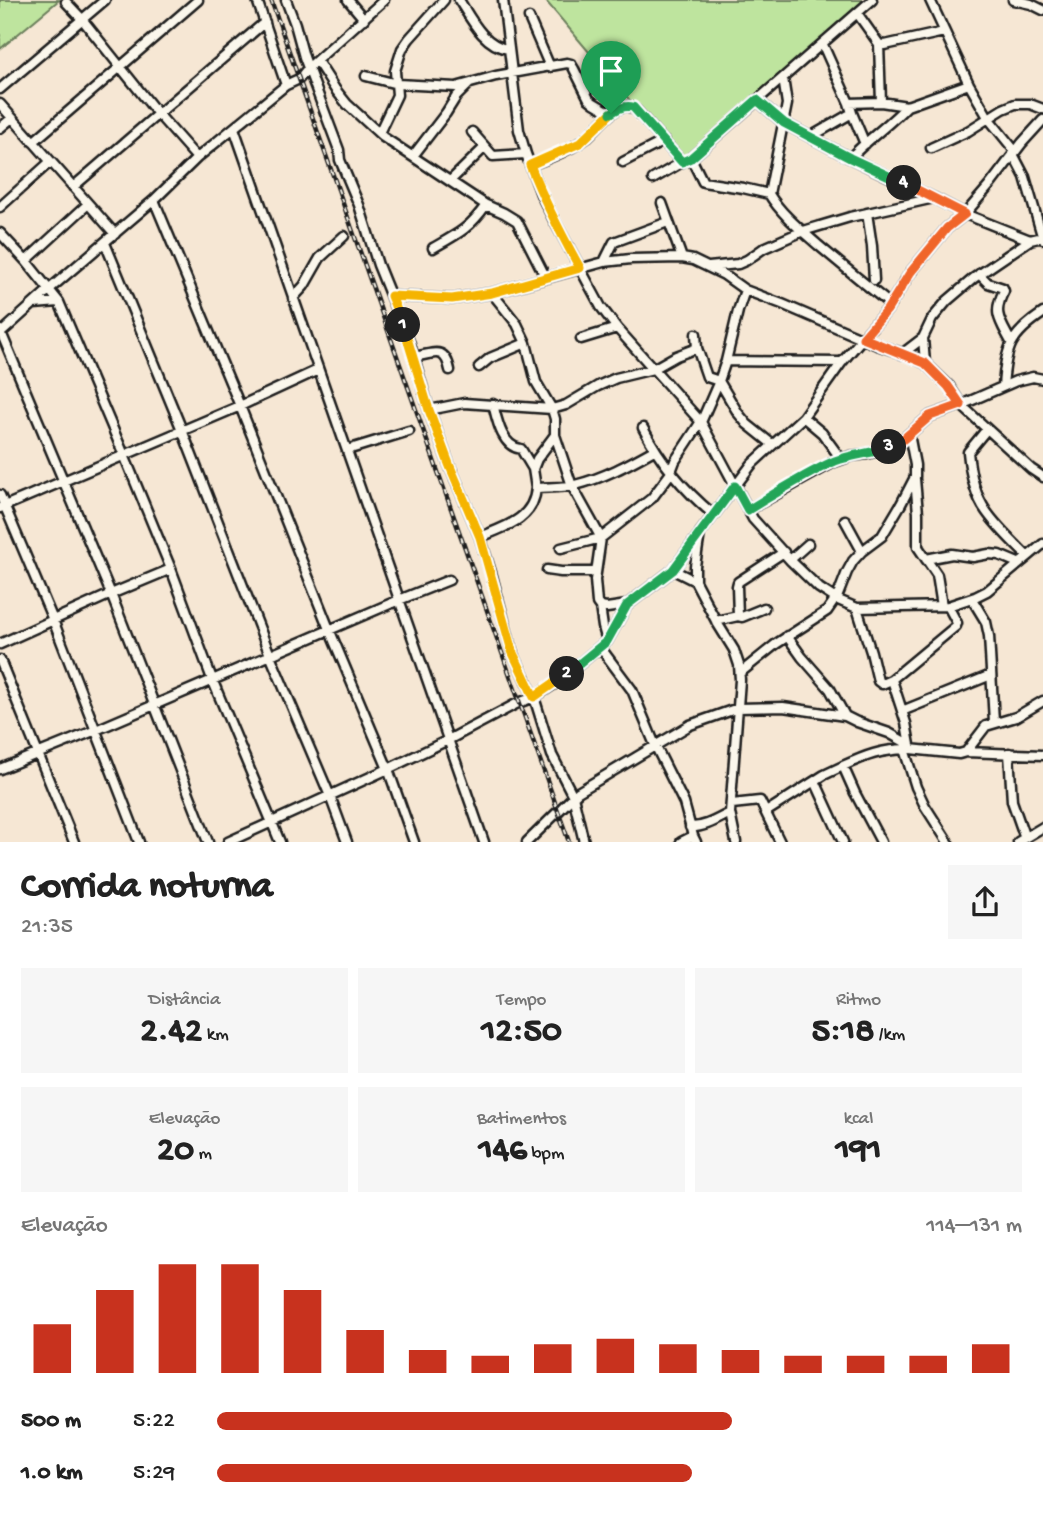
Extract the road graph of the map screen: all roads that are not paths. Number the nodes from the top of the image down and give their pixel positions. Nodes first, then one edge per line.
1 (105, 0) edge
2 (198, 0) edge
3 (257, 0) edge
4 (286, 0) edge
5 (348, 0) edge
6 (384, 0) edge
7 (444, 0) edge
8 (459, 0) edge
9 (503, 0) edge
10 (873, 0) edge
11 (930, 0) edge
12 (1013, 0) edge
13 (66, 2) dead end
14 (1043, 10) edge
15 (858, 13) junction
16 (529, 18) dead end
17 (82, 19) junction
18 (364, 19) junction
19 (265, 22) junction
20 (944, 32) junction
21 (880, 44) junction
22 (823, 45) junction
23 (508, 49) junction
24 (317, 61) junction
25 (119, 67) junction
26 (550, 67) junction
27 (308, 68) junction
28 (511, 73) junction
29 (366, 76) dead end
30 (783, 78) junction
31 (469, 83) junction
32 (397, 84) junction
33 (968, 84) junction
34 (286, 85) junction
35 (0, 89) edge
36 (757, 100) junction
37 (881, 102) junction
38 (849, 103) junction
39 (0, 104) edge
40 (907, 106) junction
41 (1043, 109) edge
42 (611, 113) junction
43 (852, 113) junction
44 (158, 114) junction
45 (12, 118) junction
46 (989, 119) junction
47 (1043, 120) edge
48 (784, 123) junction
49 (0, 128) edge
50 (234, 128) junction
51 (472, 132) dead end
52 (379, 133) junction
53 (812, 136) junction
54 (664, 141) junction
55 (33, 142) junction
56 (865, 144) junction
57 (485, 147) junction
58 (931, 148) dead end
59 (1014, 152) junction
60 (526, 154) junction
61 (413, 156) junction
62 (197, 158) junction
63 (850, 158) junction
64 (686, 160) junction
65 (50, 162) junction
66 (623, 162) dead end
67 (530, 165) junction
68 (653, 179) dead end
69 (450, 181) junction
70 (73, 187) junction
71 (769, 194) junction
72 (934, 198) junction
73 (154, 200) junction
74 (662, 203) dead end
75 (88, 204) junction
76 (486, 205) junction
77 (0, 207) edge
78 (867, 213) junction
79 (965, 214) junction
80 (668, 222) junction
81 (803, 231) junction
82 (0, 233) edge
83 (115, 234) junction
84 (344, 236) dead end
85 (1043, 238) edge
86 (1030, 240) junction
87 (105, 243) junction
88 (433, 248) dead end
89 (682, 258) junction
90 (26, 261) junction
91 (604, 262) junction
92 (709, 267) junction
93 (580, 268) junction
94 (979, 274) junction
95 (546, 278) junction
96 (874, 280) dead end
97 (745, 290) junction
98 (48, 291) junction
99 (492, 293) junction
100 (391, 296) junction
101 (293, 298) junction
102 (59, 302) junction
103 (33, 304) junction
104 (890, 304) junction
105 (1043, 313) edge
106 (617, 328) junction
107 (1, 332) edge
108 (696, 334) dead end
109 (863, 338) junction
110 (923, 338) junction
111 (581, 340) dead end
112 (1011, 342) junction
113 (526, 343) junction
114 (697, 348) junction
115 (902, 354) junction
116 (414, 357) junction
117 (726, 361) junction
118 (842, 362) junction
119 (925, 363) junction
120 (479, 367) dead end
121 (653, 369) junction
122 (318, 370) junction
123 (450, 370) dead end
124 (1043, 379) edge
125 (719, 380) junction
126 (1003, 386) junction
127 (493, 404) junction
128 (566, 405) junction
129 (961, 405) junction
130 (240, 406) junction
131 (552, 409) junction
132 (429, 410) junction
133 (803, 417) junction
134 (701, 422) junction
135 (643, 428) dead end
136 (987, 429) junction
137 (182, 430) junction
138 (410, 431) dead end
139 (556, 431) junction
140 (909, 434) junction
141 (772, 444) junction
142 (347, 450) junction
143 (654, 450) junction
144 (124, 455) junction
145 (841, 459) junction
146 (533, 469) junction
147 (672, 471) junction
148 (915, 477) junction
149 (1043, 477) edge
150 (63, 480) junction
151 (572, 486) junction
152 (735, 486) junction
153 (536, 488) junction
154 (0, 495) edge
155 (2, 507) edge
156 (748, 510) junction
157 (713, 514) junction
158 (845, 520) dead end
159 (700, 533) junction
160 (480, 537) junction
161 (601, 538) junction
162 (808, 544) dead end
163 (1043, 544) edge
164 (561, 548) dead end
165 (862, 551) junction
166 (784, 552) junction
167 (1027, 556) junction
168 (926, 559) junction
169 (790, 560) junction
170 (1018, 564) junction
171 (171, 569) junction
172 (547, 570) dead end
173 (673, 570) junction
174 (596, 572) junction
175 (449, 580) dead end
176 (695, 581) junction
177 (111, 594) junction
178 (836, 599) junction
179 (972, 599) junction
180 (399, 600) junction
181 (627, 605) junction
182 (945, 606) junction
183 (600, 607) junction
184 (764, 608) dead end
185 (857, 608) junction
186 (738, 616) junction
187 (53, 620) junction
188 (716, 621) junction
189 (330, 629) junction
190 (787, 636) junction
191 (0, 644) edge
192 (604, 644) junction
193 (270, 655) junction
194 (0, 660) edge
195 (740, 673) junction
196 (991, 675) junction
197 (212, 679) junction
198 (891, 680) junction
199 (534, 697) junction
200 (1043, 701) edge
201 (153, 706) junction
202 (738, 708) junction
203 (902, 711) junction
204 (845, 716) junction
205 (994, 722) junction
206 (96, 730) junction
207 (448, 740) junction
208 (655, 745) junction
209 (908, 748) junction
210 (966, 752) junction
211 (38, 753) junction
212 (1009, 753) junction
213 (1043, 755) edge
214 (843, 766) junction
215 (0, 769) edge
216 (388, 769) junction
217 (815, 781) junction
218 (330, 796) junction
219 (573, 796) junction
220 (731, 809) junction
221 (766, 811) junction
222 (273, 822) junction
223 (1042, 829) edge
224 (693, 835) edge
225 (1022, 840) edge
226 (74, 842) edge
227 (139, 842) edge
228 (208, 842) edge
229 (228, 842) edge
230 (280, 842) edge
231 (347, 842) edge
232 (414, 842) edge
233 (484, 842) edge
234 (527, 842) edge
235 (584, 842) edge
236 (681, 842) edge
237 (736, 842) edge
238 (780, 842) edge
239 (843, 842) edge
240 (881, 842) edge
241 (948, 842) edge

1 - 17 street
2 - 25 street
3 - 19 street
4 - 27 street
5 - 18 street
6 - 18 street
7 - 32 street
8 - 23 street
9 - 23 street
10 - 15 street
11 - 20 street
12 - 14 street
13 - 17 street
15 - 21 street
15 - 22 street
16 - 26 street
17 - 25 street
17 - 35 street
18 - 24 street
19 - 34 street
19 - 44 street
20 - 21 street
20 - 33 street
21 - 37 street
22 - 30 street
22 - 38 street
23 - 28 street
24 - 27 street
24 - 52 street
25 - 44 street
25 - 55 street
26 - 28 street
26 - 42 street
27 - 34 street
27 - 100 street
28 - 31 street
28 - 60 street
29 - 32 street
30 - 36 street
30 - 48 street
31 - 32 street
31 - 61 street
32 - 52 street
33 - 40 street
33 - 46 street
34 - 50 street
36 - 48 street
36 - 64 street
37 - 38 street
37 - 40 street
38 - 43 street
39 - 45 street
40 - 56 street
41 - 46 street
42 - 54 street
42 - 67 street
43 - 53 street
43 - 56 street
44 - 62 street
44 - 70 street
45 - 49 street
45 - 55 street
46 - 58 street
46 - 59 street
47 - 59 street
48 - 53 street
48 - 71 street
50 - 62 street
50 - 101 street
51 - 57 street
52 - 61 street
53 - 63 street
54 - 64 street
54 - 66 street
55 - 65 street
56 - 63 street
57 - 60 street
57 - 69 street
59 - 79 street
59 - 85 street
60 - 67 street
61 - 69 street
62 - 73 street
63 - 72 street
64 - 68 street
64 - 71 street
65 - 70 street
65 - 77 street
67 - 93 street
69 - 76 street
70 - 75 street
71 - 81 street
72 - 78 street
72 - 79 street
73 - 83 street
73 - 130 street
74 - 80 street
75 - 83 street
75 - 90 street
76 - 88 street
76 - 95 street
78 - 81 street
78 - 96 street
79 - 86 street
79 - 104 street
80 - 89 street
80 - 91 street
81 - 92 street
81 - 104 street
82 - 90 street
83 - 87 street
84 - 101 street
85 - 86 street
86 - 94 street
87 - 98 street
87 - 137 street
89 - 91 street
89 - 92 street
90 - 98 street
91 - 93 street
92 - 97 street
93 - 95 street
93 - 106 street
94 - 110 street
94 - 112 street
95 - 99 street
97 - 109 street
97 - 117 street
98 - 102 street
98 - 103 street
99 - 100 street
99 - 113 street
100 - 116 street
101 - 122 street
102 - 103 street
102 - 144 street
103 - 107 street
104 - 109 street
105 - 112 street
106 - 111 street
106 - 121 street
107 - 150 street
108 - 114 street
109 - 115 street
109 - 118 street
110 - 115 street
110 - 119 street
112 - 126 street
113 - 120 street
113 - 131 street
114 - 121 street
114 - 125 street
115 - 119 street
116 - 123 street
116 - 132 street
117 - 118 street
117 - 125 street
118 - 133 street
119 - 129 street
121 - 128 street
121 - 134 street
122 - 130 street
122 - 142 street
124 - 126 street
125 - 134 street
125 - 141 street
126 - 129 street
127 - 131 street
127 - 132 street
127 - 146 street
128 - 131 street
128 - 139 street
129 - 136 street
129 - 140 street
130 - 137 street
130 - 189 street
131 - 139 street
132 - 160 street
133 - 141 street
133 - 145 street
134 - 147 street
134 - 152 street
135 - 143 street
136 - 149 street
136 - 167 street
137 - 144 street
137 - 193 street
138 - 142 street
139 - 146 street
139 - 151 street
140 - 145 street
140 - 148 street
141 - 152 street
142 - 180 street
143 - 147 street
143 - 151 street
144 - 150 street
144 - 171 street
145 - 156 street
146 - 153 street
147 - 157 street
147 - 161 street
148 - 165 street
148 - 168 street
150 - 155 street
150 - 177 street
151 - 153 street
151 - 161 street
152 - 156 street
152 - 157 street
153 - 160 street
154 - 155 street
155 - 187 street
156 - 166 street
157 - 159 street
158 - 165 street
159 - 173 street
159 - 176 street
160 - 199 street
161 - 164 street
161 - 174 street
162 - 169 street
163 - 167 street
165 - 178 street
166 - 169 street
166 - 186 street
167 - 170 street
168 - 170 street
168 - 182 street
169 - 178 street
170 - 179 street
171 - 177 street
171 - 197 street
172 - 174 street
173 - 176 street
173 - 181 street
174 - 183 street
175 - 180 street
176 - 188 street
177 - 187 street
177 - 201 street
178 - 185 street
178 - 190 street
179 - 182 street
179 - 196 street
180 - 189 street
180 - 207 street
181 - 183 street
181 - 192 street
182 - 185 street
182 - 198 street
183 - 192 street
184 - 186 street
185 - 198 street
186 - 188 street
187 - 191 street
187 - 206 street
188 - 195 street
189 - 193 street
189 - 216 street
190 - 195 street
190 - 204 street
192 - 199 street
192 - 208 street
193 - 197 street
193 - 218 street
194 - 211 street
195 - 202 street
196 - 203 street
196 - 205 street
197 - 201 street
197 - 222 street
198 - 203 street
199 - 207 street
199 - 219 street
200 - 205 street
201 - 206 street
201 - 228 street
202 - 204 street
202 - 208 street
202 - 220 street
203 - 209 street
204 - 209 street
205 - 210 street
206 - 211 street
206 - 227 street
207 - 216 street
207 - 233 street
208 - 219 street
208 - 224 street
209 - 210 street
209 - 214 street
209 - 241 street
210 - 212 street
211 - 215 street
211 - 226 street
212 - 213 street
212 - 225 street
214 - 217 street
214 - 240 street
216 - 218 street
216 - 232 street
217 - 221 street
217 - 239 street
218 - 222 street
218 - 231 street
219 - 234 street
219 - 235 street
220 - 221 street
220 - 224 street
220 - 237 street
221 - 238 street
222 - 229 street
222 - 230 street
223 - 225 street
224 - 236 street

